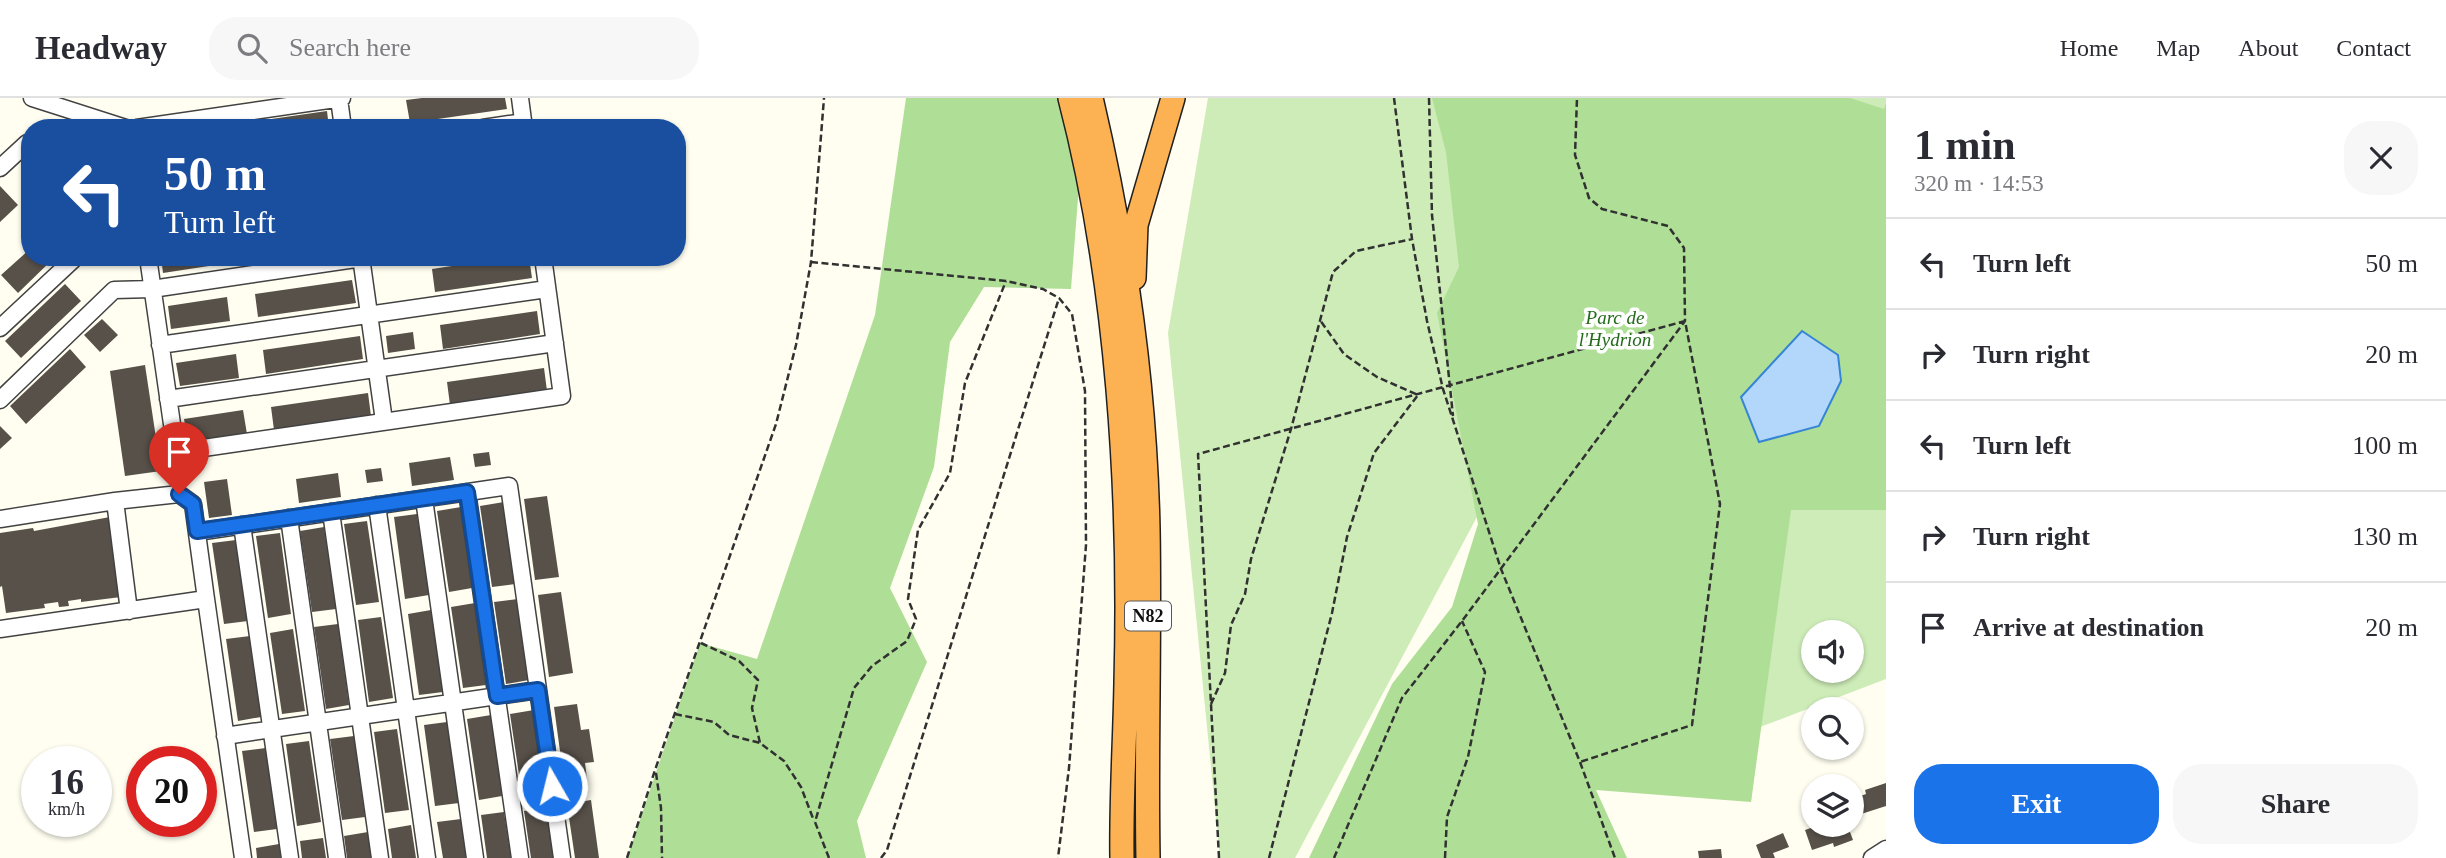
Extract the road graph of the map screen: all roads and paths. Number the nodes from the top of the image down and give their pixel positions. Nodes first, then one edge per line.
1 (32, 98) edge
2 (340, 98) edge
3 (520, 98) edge
4 (824, 98) edge
5 (1070, 98) edge
6 (1091, 98) edge
7 (1174, 98) edge
8 (1394, 98) edge
9 (1429, 98) edge
10 (1577, 98) edge
11 (98, 119) edge
12 (198, 119) edge
13 (342, 119) edge
14 (523, 119) edge
15 (21, 149) edge
16 (0, 168) edge
17 (1412, 239) junction
18 (811, 262) junction
19 (65, 266) edge
20 (149, 266) edge
21 (309, 266) edge
22 (365, 266) edge
23 (543, 266) edge
24 (1006, 281) junction
25 (152, 289) junction
26 (547, 289) junction
27 (1059, 298) junction
28 (1130, 305) junction
29 (369, 314) junction
30 (1320, 320) junction
31 (1685, 321) junction
32 (0, 328) edge
33 (555, 343) junction
34 (160, 345) junction
35 (377, 369) junction
36 (1450, 387) junction
37 (1443, 389) junction
38 (1418, 395) junction
39 (168, 399) junction
40 (0, 400) edge
41 (384, 421) junction
42 (1454, 423) junction
43 (1291, 429) junction
44 (467, 492) junction
45 (424, 499) junction
46 (116, 501) junction
47 (377, 505) junction
48 (331, 512) junction
49 (289, 518) junction
50 (0, 519) edge
51 (242, 525) junction
52 (197, 531) junction
53 (1501, 569) junction
54 (206, 599) junction
55 (129, 611) junction
56 (1462, 621) junction
57 (0, 629) edge
58 (700, 643) junction
59 (538, 690) junction
60 (497, 696) junction
61 (453, 702) junction
62 (1210, 706) junction
63 (406, 709) junction
64 (675, 713) junction
65 (360, 716) junction
66 (318, 722) junction
67 (271, 729) junction
68 (225, 736) junction
69 (760, 743) junction
70 (1580, 762) junction
71 (655, 770) junction
72 (815, 822) junction
73 (1886, 849) edge
74 (243, 858) edge
75 (290, 858) edge
76 (337, 858) edge
77 (380, 858) edge
78 (428, 858) edge
79 (475, 858) edge
80 (520, 858) edge
81 (562, 858) edge
82 (627, 858) edge
83 (662, 858) edge
84 (829, 858) edge
85 (881, 858) edge
86 (1058, 858) edge
87 (1122, 858) edge
88 (1148, 858) edge
89 (1219, 858) edge
90 (1269, 858) edge
91 (1334, 858) edge
92 (1445, 858) edge
93 (1615, 858) edge
94 (1872, 858) edge

1 - 11 street
2 - 12 street
2 - 13 street
3 - 14 street
4 - 18 path
5 - 87 highway, N82
6 - 28 highway, N82
7 - 28 highway
8 - 17 path
9 - 36 path
10 - 31 path
15 - 16 street
17 - 30 path
17 - 37 path
18 - 24 path
18 - 58 path
19 - 32 street
20 - 25 street
21 - 25 street
22 - 29 street
23 - 26 street
24 - 27 path
24 - 72 path
25 - 34 street
25 - 40 street
26 - 29 street
26 - 33 street
27 - 85 path
27 - 86 path
28 - 88 highway, N82
29 - 34 street
29 - 35 street
30 - 38 path
30 - 43 path
31 - 36 path
31 - 53 path
31 - 70 path
33 - 35 street
33 - 41 street
34 - 39 street
35 - 39 street
35 - 41 street
36 - 37 path
36 - 42 path
37 - 38 path
37 - 42 path
38 - 43 path
38 - 90 path
39 - 41 street
42 - 53 path
43 - 62 path
43 - 62 path
44 - 45 street
44 - 59 street
44 - 60 street
45 - 47 street
45 - 61 street
46 - 50 street
46 - 52 street
46 - 55 street
47 - 48 street
47 - 63 street
48 - 49 street
48 - 65 street
49 - 51 street
49 - 66 street
51 - 52 street
51 - 67 street
52 - 54 street
53 - 56 path
53 - 70 path
54 - 55 street
54 - 68 street
55 - 57 street
56 - 91 path
56 - 92 path
58 - 64 path
58 - 69 path
59 - 60 street
59 - 81 street
60 - 61 street
60 - 80 street
61 - 63 street
61 - 79 street
62 - 89 path
63 - 65 street
63 - 78 street
64 - 69 path
64 - 71 path
65 - 66 street
65 - 77 street
66 - 67 street
66 - 76 street
67 - 68 street
67 - 75 street
68 - 74 street
69 - 72 path
70 - 93 path
71 - 82 path
71 - 83 path
72 - 84 path
73 - 94 street

